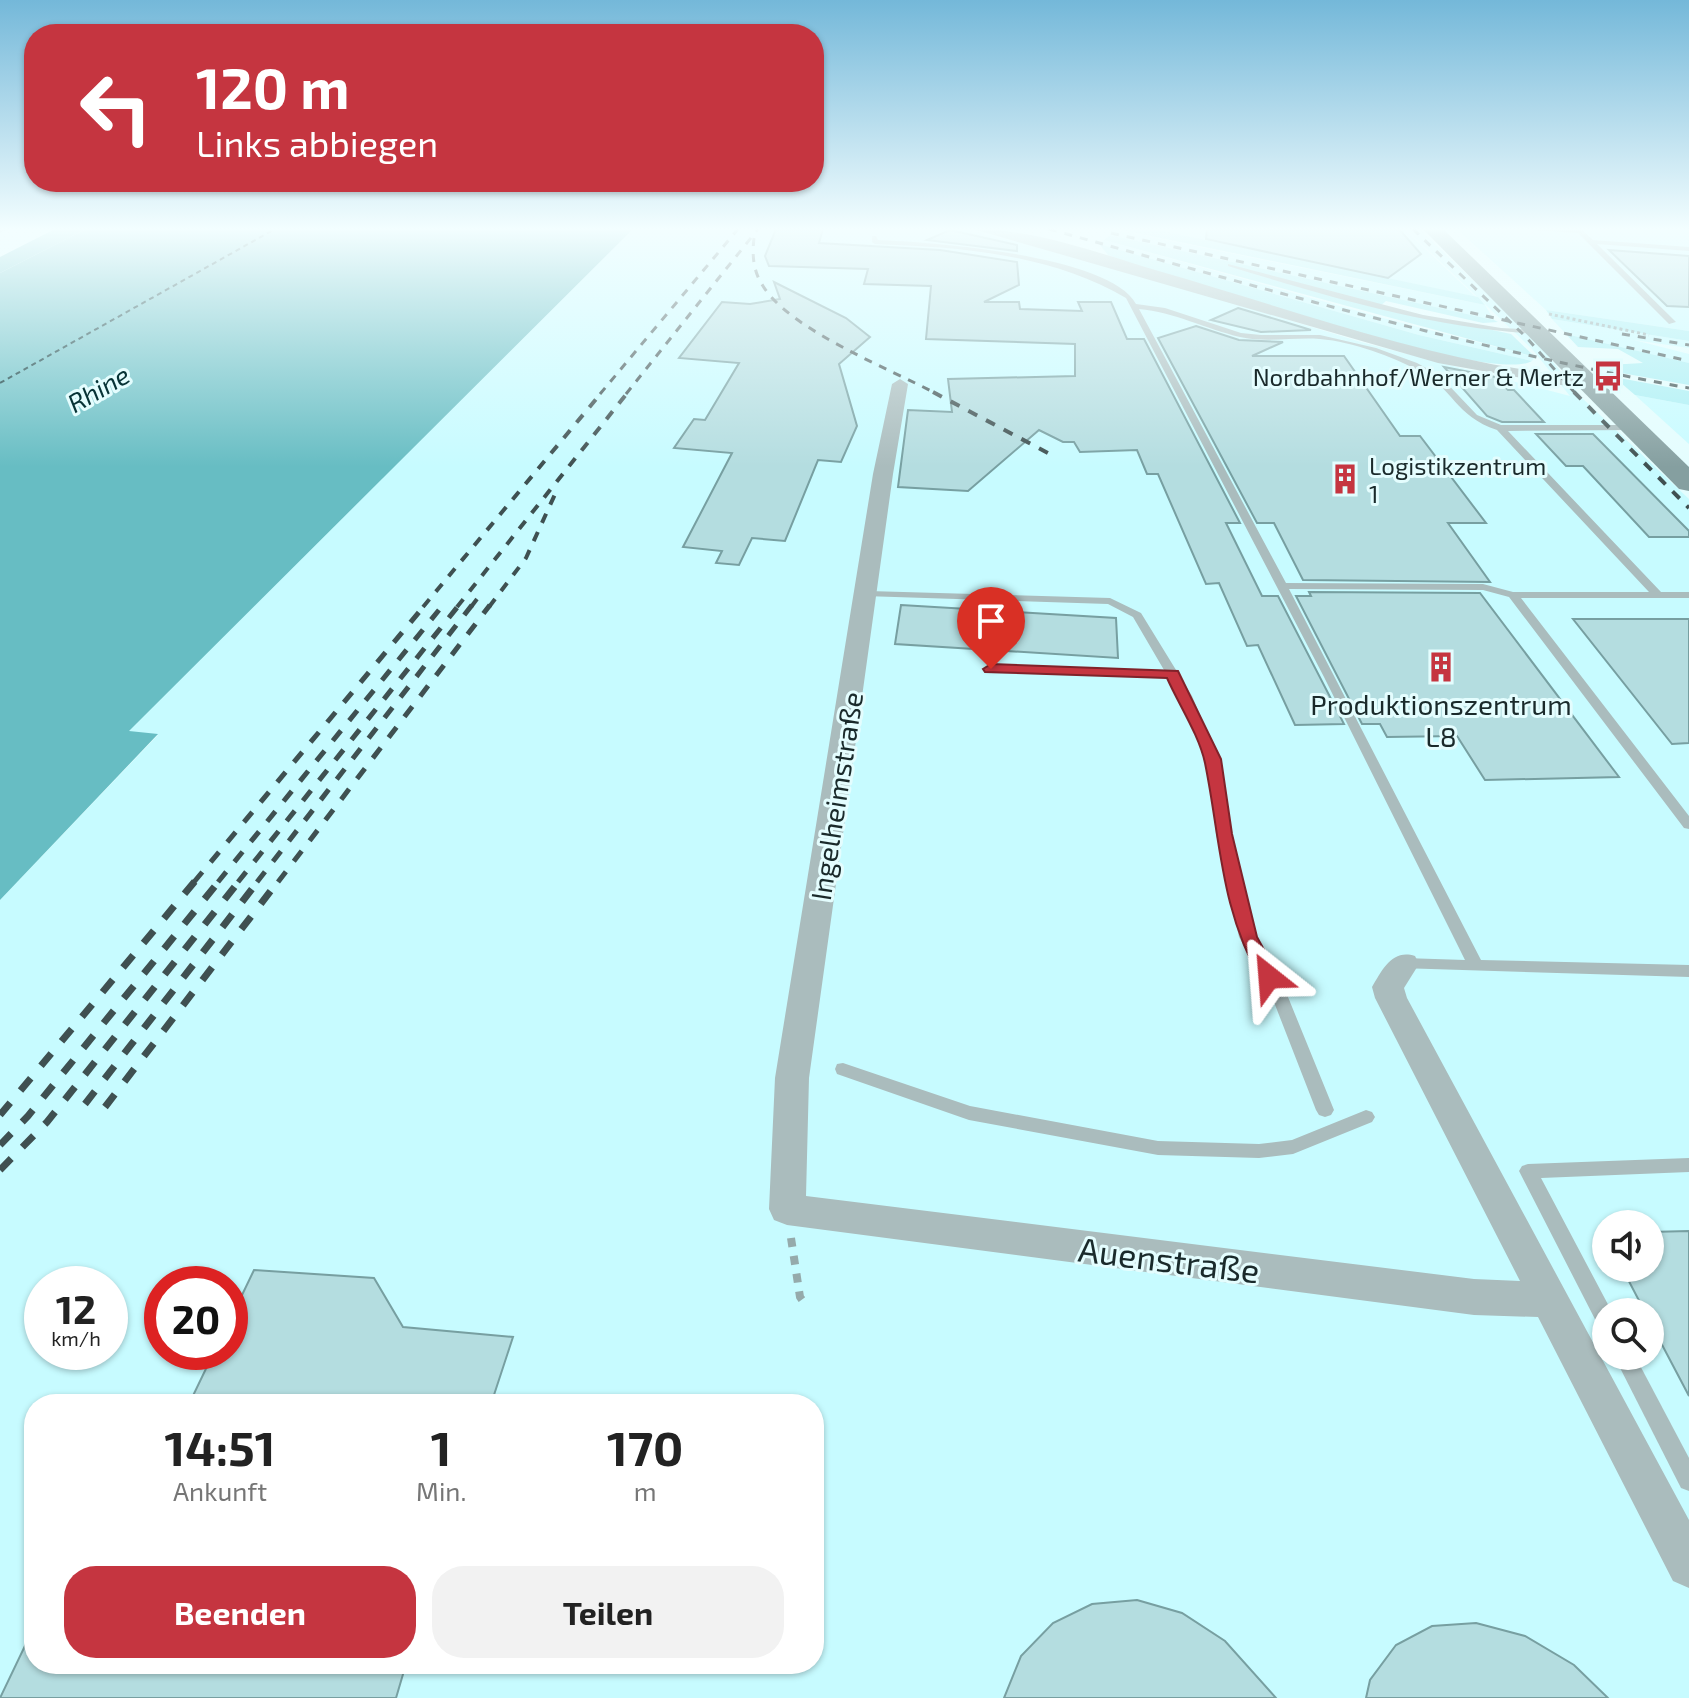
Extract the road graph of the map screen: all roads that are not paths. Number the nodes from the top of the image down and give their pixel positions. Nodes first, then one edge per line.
1 (1136, 308) edge
2 (1158, 308) edge
3 (1273, 308) edge
4 (1396, 308) edge
5 (1525, 308) edge
6 (1658, 308) edge
7 (1672, 322) dead end
8 (1542, 323) junction
9 (900, 384) dead end
10 (1595, 386) junction
11 (1631, 427) junction
12 (1500, 428) junction
13 (1689, 465) edge
14 (1689, 483) edge
15 (1282, 586) junction
16 (868, 594) junction
17 (1513, 595) junction
18 (1658, 595) junction
19 (1689, 595) edge
20 (991, 669) dead end
21 (1173, 674) junction
22 (1689, 825) edge
23 (1404, 964) joint
24 (1476, 966) junction
25 (1689, 971) edge
26 (843, 1069) dead end
27 (1325, 1110) dead end
28 (1366, 1117) dead end
29 (1689, 1165) edge
30 (787, 1209) joint
31 (1594, 1298) edge
32 (1552, 1300) junction
33 (1631, 1370) edge
34 (1689, 1480) edge
35 (1689, 1565) edge

1 - 15 lane
2 - 12 lane
3 - 10 street
4 - 8 lane
5 - 8 main road
6 - 7 lane
8 - 10 main road
9 - 16 street, Ingelheimstraße
10 - 11 main road
10 - 13 main road
11 - 12 lane
11 - 14 main road
12 - 18 lane
15 - 17 lane
15 - 24 lane
16 - 21 lane
16 - 30 street, Ingelheimstraße
17 - 18 lane
17 - 22 lane
18 - 19 lane
20 - 21 lane
21 - 27 lane
23 - 24 lane
23 - 32 street
24 - 25 lane
26 - 28 lane
29 - 31 lane
30 - 32 street, Auenstraße
32 - 35 street
33 - 34 lane

